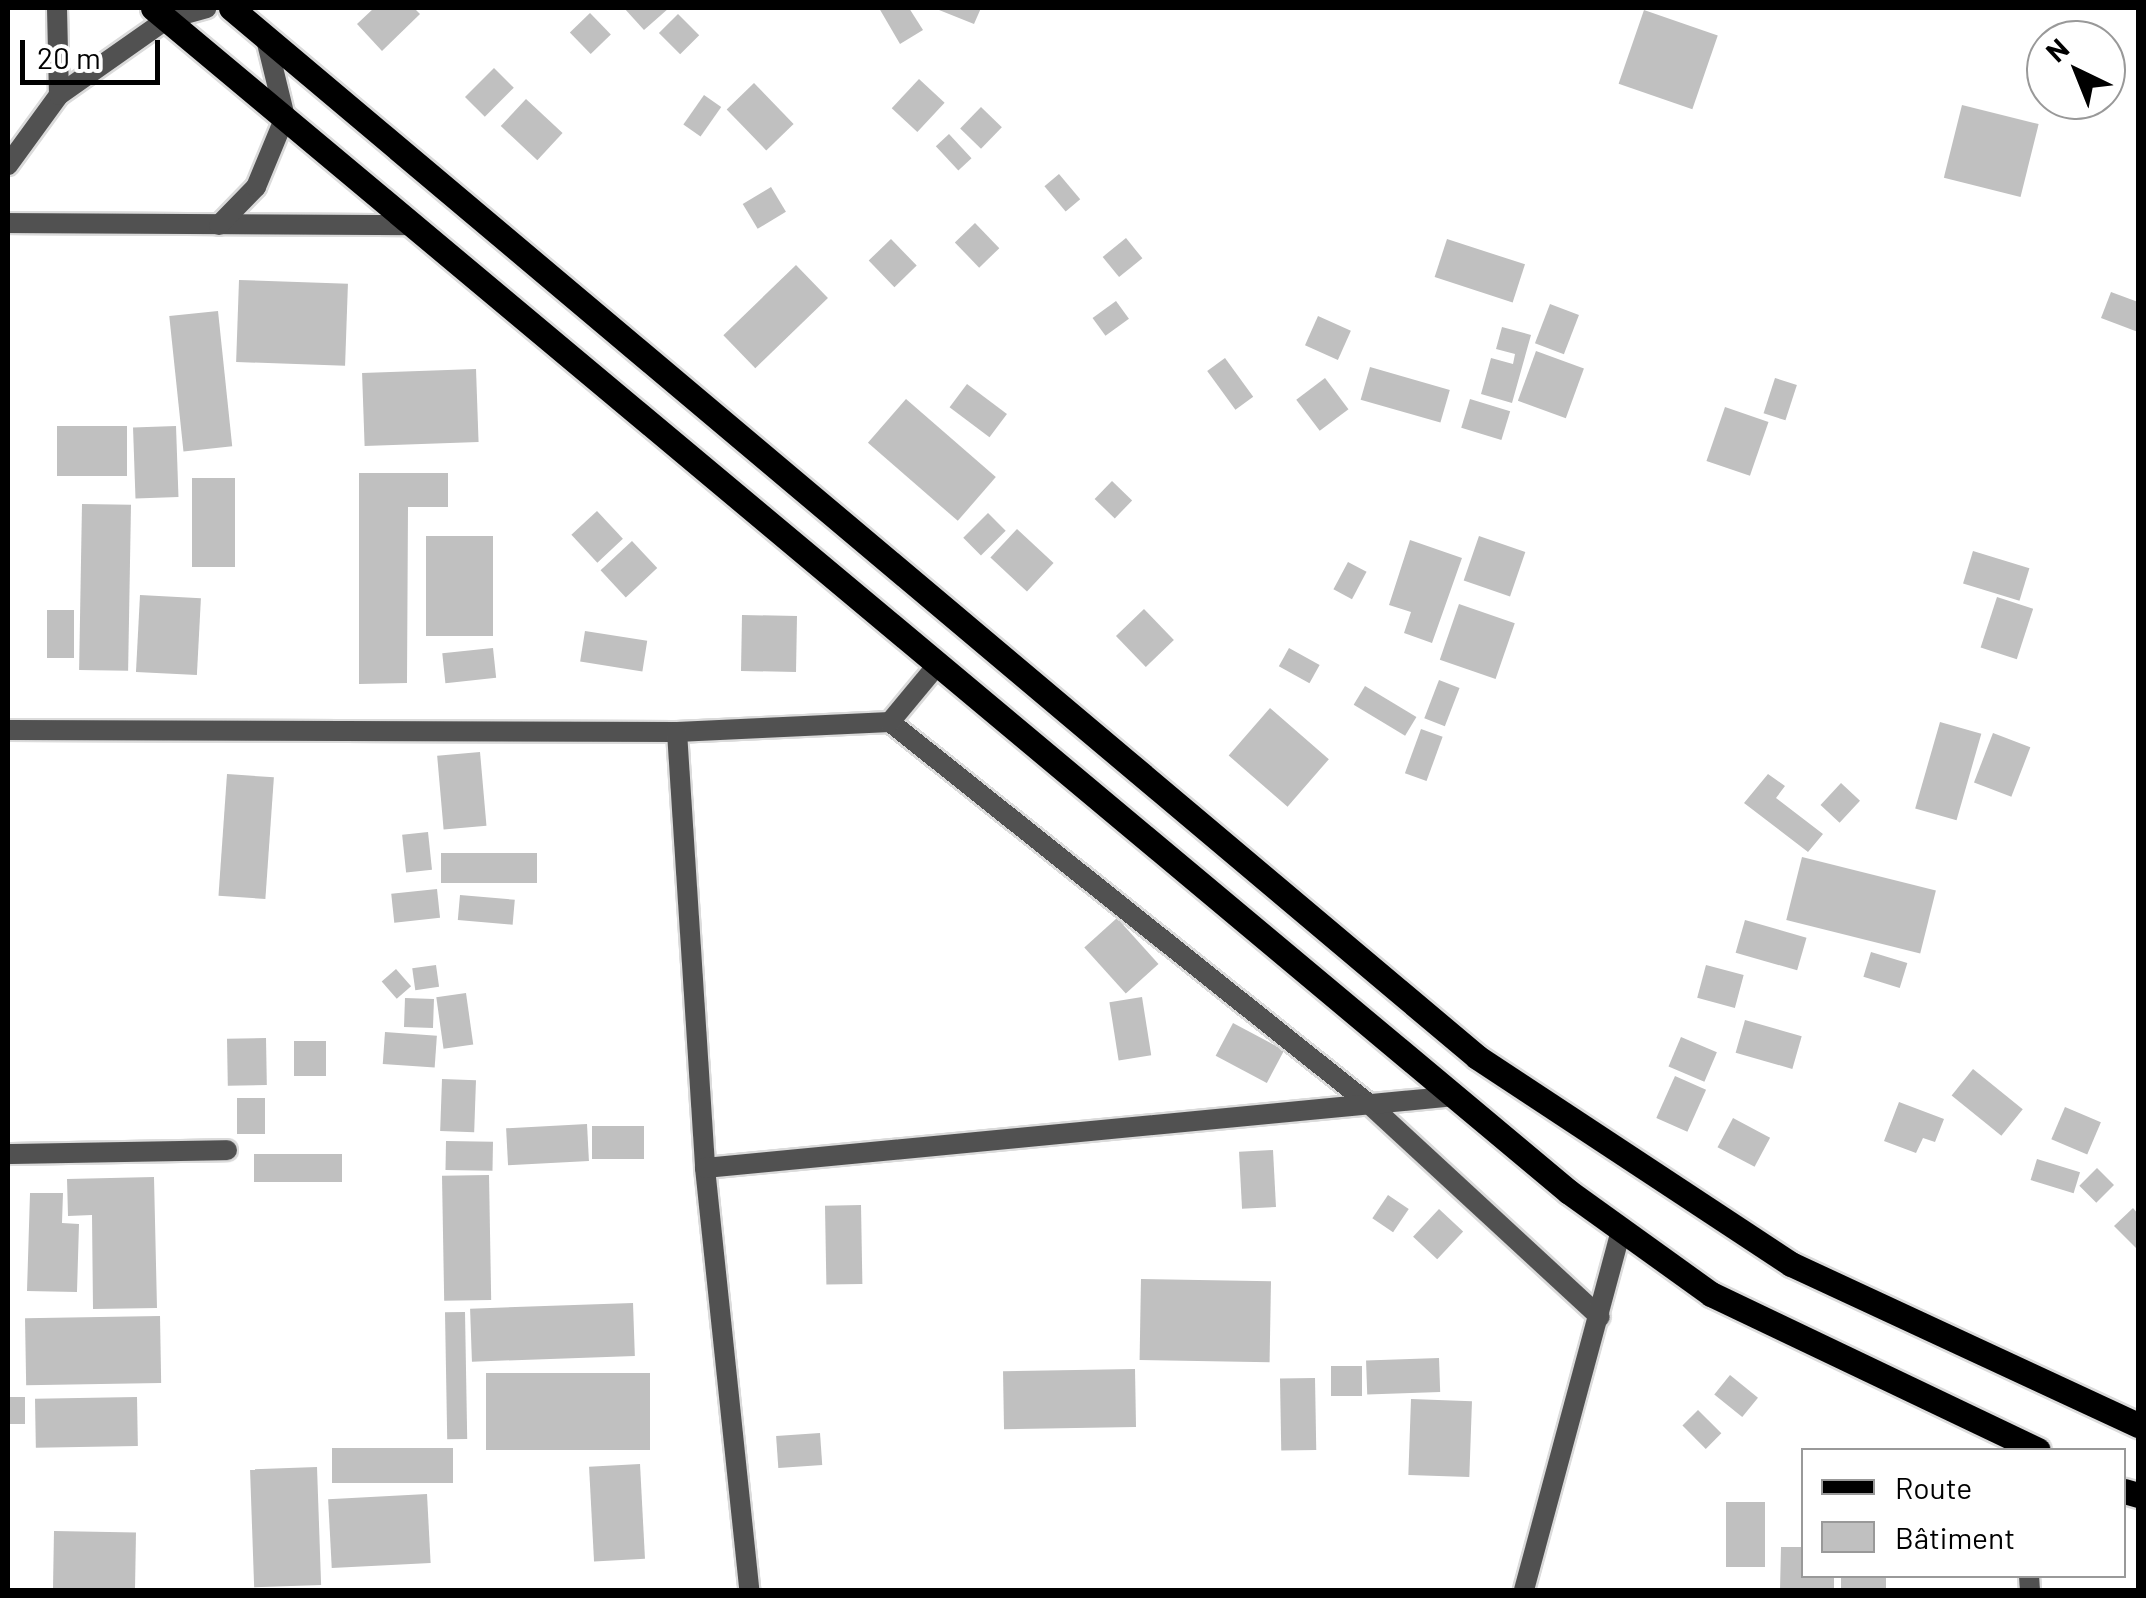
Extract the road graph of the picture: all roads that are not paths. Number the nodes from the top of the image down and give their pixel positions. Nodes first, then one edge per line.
1 (57, 8) edge
2 (207, 8) edge
3 (230, 8) edge
4 (160, 13) edge
5 (266, 38) junction
6 (59, 95) junction
7 (285, 117) junction
8 (8, 165) edge
9 (8, 223) edge
10 (219, 225) junction
11 (413, 225) junction
12 (938, 664) junction
13 (890, 722) junction
14 (8, 730) edge
15 (677, 732) junction
16 (1456, 1096) junction
17 (1369, 1104) junction
18 (227, 1150) dead end
19 (8, 1154) edge
20 (705, 1168) junction
21 (1622, 1230) junction
22 (1600, 1317) junction
23 (2138, 1425) edge
24 (2034, 1448) edge
25 (749, 1590) edge
26 (1524, 1590) edge

1 - 6 street
2 - 4 street
3 - 5 main road
4 - 6 street
4 - 7 main road
5 - 7 street
5 - 23 main road
6 - 8 street
7 - 10 street
7 - 11 main road
9 - 10 street
10 - 11 street
11 - 12 main road
12 - 13 street
12 - 16 main road
13 - 15 street
13 - 17 street
14 - 15 street
15 - 20 street
16 - 17 street
16 - 21 main road
17 - 20 street
17 - 22 street
18 - 19 street
20 - 25 street
21 - 22 street
21 - 24 main road
22 - 26 street

